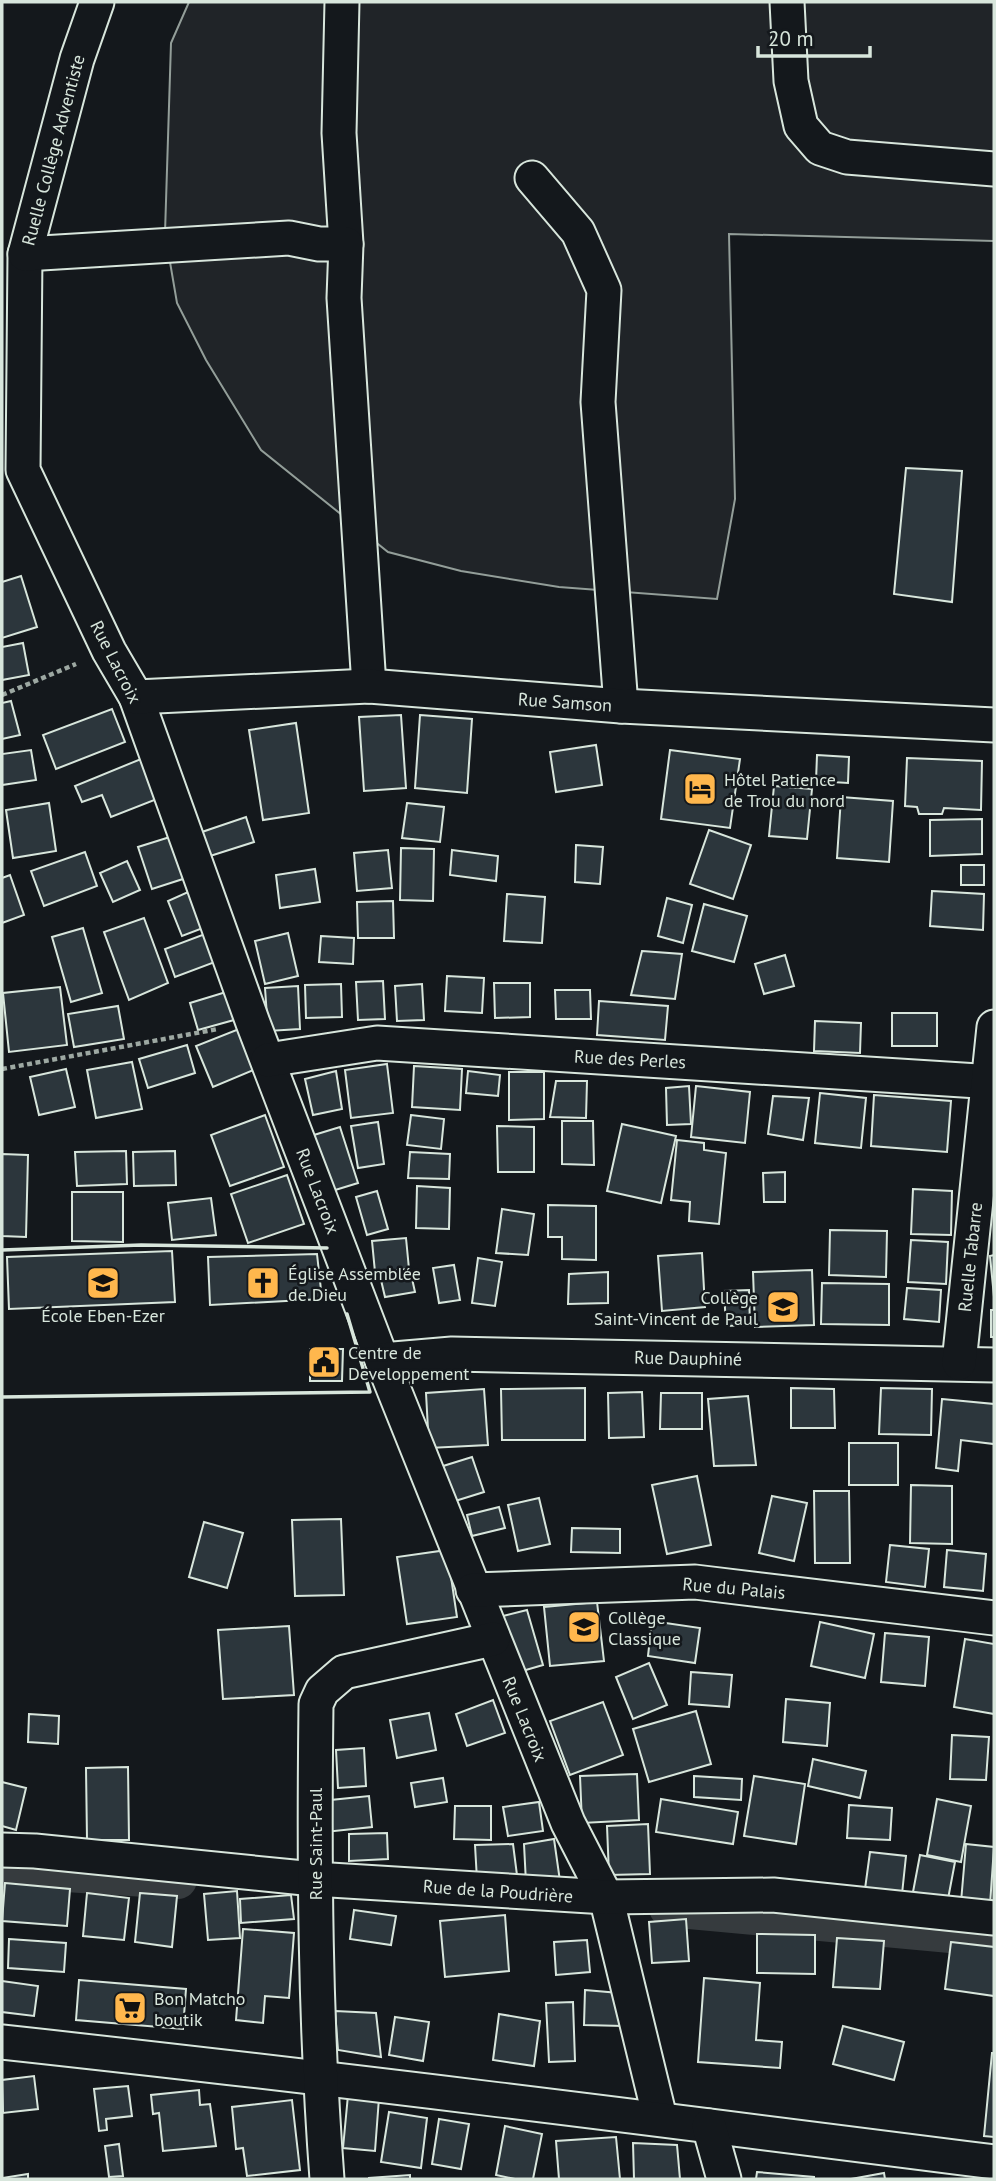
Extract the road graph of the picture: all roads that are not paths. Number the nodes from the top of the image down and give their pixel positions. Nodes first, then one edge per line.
1 (97, 2) edge
2 (342, 2) edge
3 (787, 2) edge
4 (994, 169) edge
5 (532, 178) dead end
6 (346, 244) junction
7 (25, 254) junction
8 (12, 470) edge
9 (369, 686) junction
10 (136, 697) junction
11 (621, 706) junction
12 (994, 726) edge
13 (994, 1027) edge
14 (268, 1060) junction
15 (992, 1082) edge
16 (382, 1360) junction
17 (959, 1363) junction
18 (994, 1365) edge
19 (473, 1590) junction
20 (994, 1618) edge
21 (493, 1639) junction
22 (2, 1850) edge
23 (314, 1880) junction
24 (606, 1897) junction
25 (994, 1918) edge
26 (2, 2042) edge
27 (319, 2077) junction
28 (660, 2118) junction
29 (709, 2126) junction
30 (994, 2162) edge
31 (327, 2179) edge
32 (724, 2179) edge

1 - 7 street, Ruelle Collège Adventiste
2 - 6 street
3 - 4 street
5 - 11 street
6 - 7 street
6 - 9 street
7 - 8 street, Ruelle Collège Adventiste
8 - 10 street, Rue Lacroix
9 - 10 street, Rue Samson
9 - 11 street, Rue Samson
10 - 14 street, Rue Lacroix
11 - 12 street, Rue Samson
13 - 15 street, Ruelle Tabarre
14 - 15 street, Rue des Perles
14 - 16 street, Rue Lacroix
15 - 17 street, Ruelle Tabarre
16 - 17 street, Rue Dauphiné
16 - 19 street, Rue Lacroix
17 - 18 street, Rue Dauphiné
19 - 20 street, Rue du Palais
19 - 21 street, Rue Lacroix
21 - 23 street, Rue Saint-Paul
21 - 24 street, Rue Lacroix
22 - 23 street, Rue de la Poudrière
23 - 24 street, Rue de la Poudrière
23 - 27 street, Rue Saint-Paul
24 - 25 street, Rue de la Poudrière
24 - 28 street, Rue Lacroix
26 - 27 street
27 - 28 street
27 - 31 street, Rue Saint-Paul
28 - 29 street
29 - 30 street
29 - 32 street

